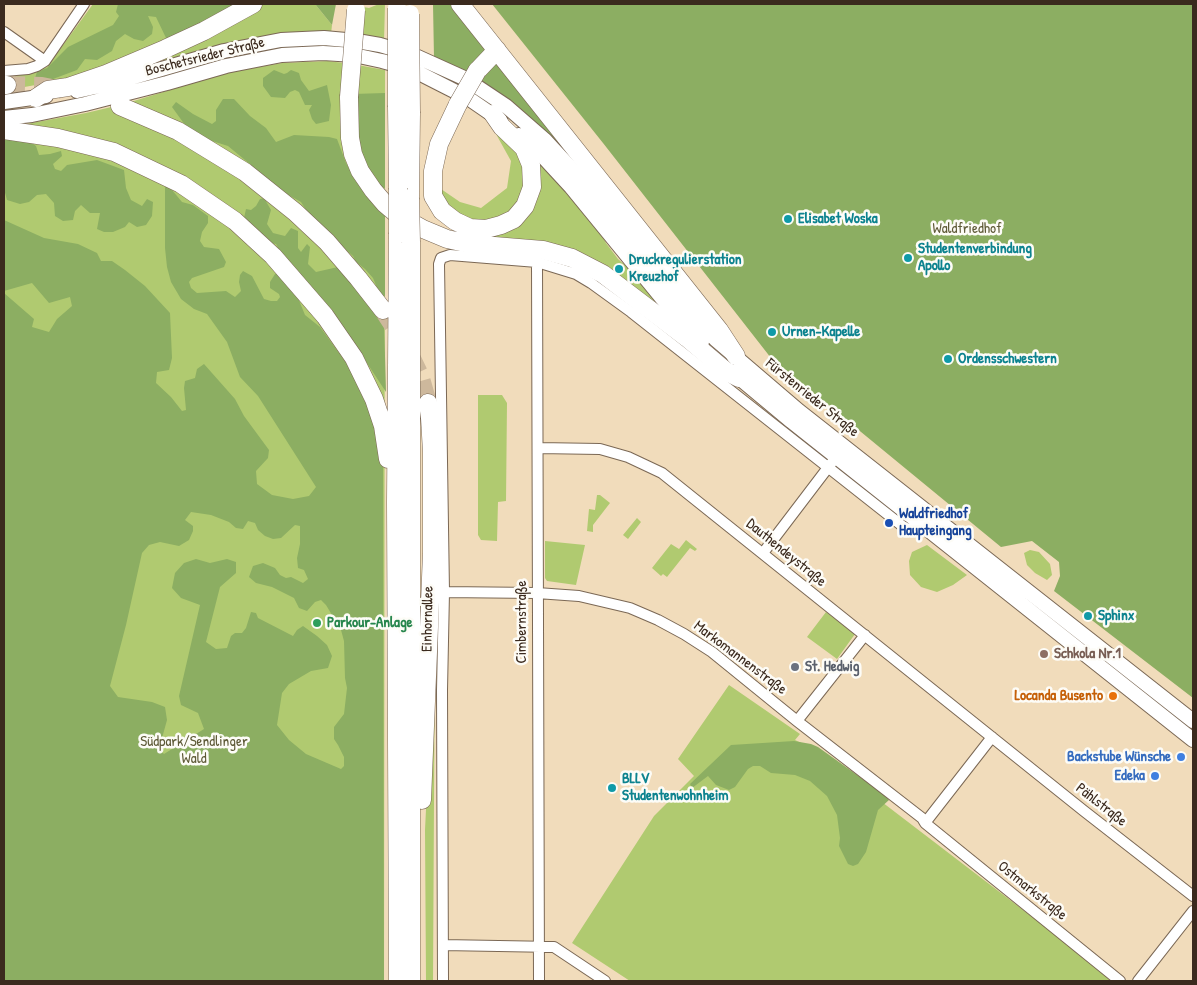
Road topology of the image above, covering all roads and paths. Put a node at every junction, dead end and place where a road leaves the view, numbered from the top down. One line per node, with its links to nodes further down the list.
1 (84, 4): 8 (street)
2 (254, 4): 12 (highway)
3 (460, 4): 7 (highway)
4 (356, 7): 23 (highway, bridge)
5 (403, 8): 18 (highway, bridge)
6 (4, 32): 8 (street)
7 (497, 50): 15 (highway, bridge); 22 (highway)
8 (45, 61): 10 (street)
9 (443, 67): 12 (main road, Boschetsrieder Straße); 22 (main road, Fürstenrieder Straße)
10 (5, 80)
11 (442, 84): 15 (main road, Fürstenrieder Straße); 16 (main road, Boschetsrieder Straße)
12 (36, 98): 13 (main road, Boschetsrieder Straße)
13 (4, 102)
14 (120, 106): 21 (highway)
15 (493, 114): 23 (main road, Fürstenrieder Straße)
16 (4, 118)
17 (4, 130): 27 (highway)
18 (404, 238): 27 (highway); 38 (highway)
19 (441, 258): 20 (street, Fürstenrieder Straße); 29 (street, Einhornallee)
20 (538, 262): 23 (street, Fürstenrieder Straße); 25 (street, Cimbernstraße)
21 (383, 310)
22 (736, 356): 31 (main road, Fürstenrieder Straße)
23 (733, 383): 26 (main road, Fürstenrieder Straße)
24 (428, 403): 38 (highway)
25 (538, 448): 28 (street, Dauthendeystraße); 30 (street, Cimbernstraße)
26 (833, 462): 28 (street); 31 (main road, Fürstenrieder Straße)
27 (396, 502): 43 (highway)
28 (763, 553): 32 (street, Dauthendeystraße)
29 (444, 592): 30 (street, Markomannenstraße); 41 (street, Einhornallee)
30 (537, 593): 33 (street, Markomannenstraße); 42 (street, Cimbernstraße)
31 (1039, 608): 34 (main road, Fürstenrieder Straße); 36 (main road, Fürstenrieder Straße)
32 (865, 635): 33 (street); 35 (street, Dauthendeystraße)
33 (797, 721): 37 (street, Markomannenstraße)
34 (1193, 721)
35 (992, 737): 37 (street); 39 (street, Pählstraße)
36 (1193, 740)
37 (925, 823): 48 (street, Ostmarkstraße)
38 (410, 876): 44 (highway)
39 (1193, 896)
40 (1193, 910): 49 (street)
41 (443, 945): 42 (street); 45 (street, Einhornallee)
42 (539, 946): 46 (street, Cimbernstraße); 47 (street)
43 (398, 981)
44 (411, 981)
45 (443, 981)
46 (539, 981)
47 (605, 981)
48 (1120, 981)
49 (1138, 981)

